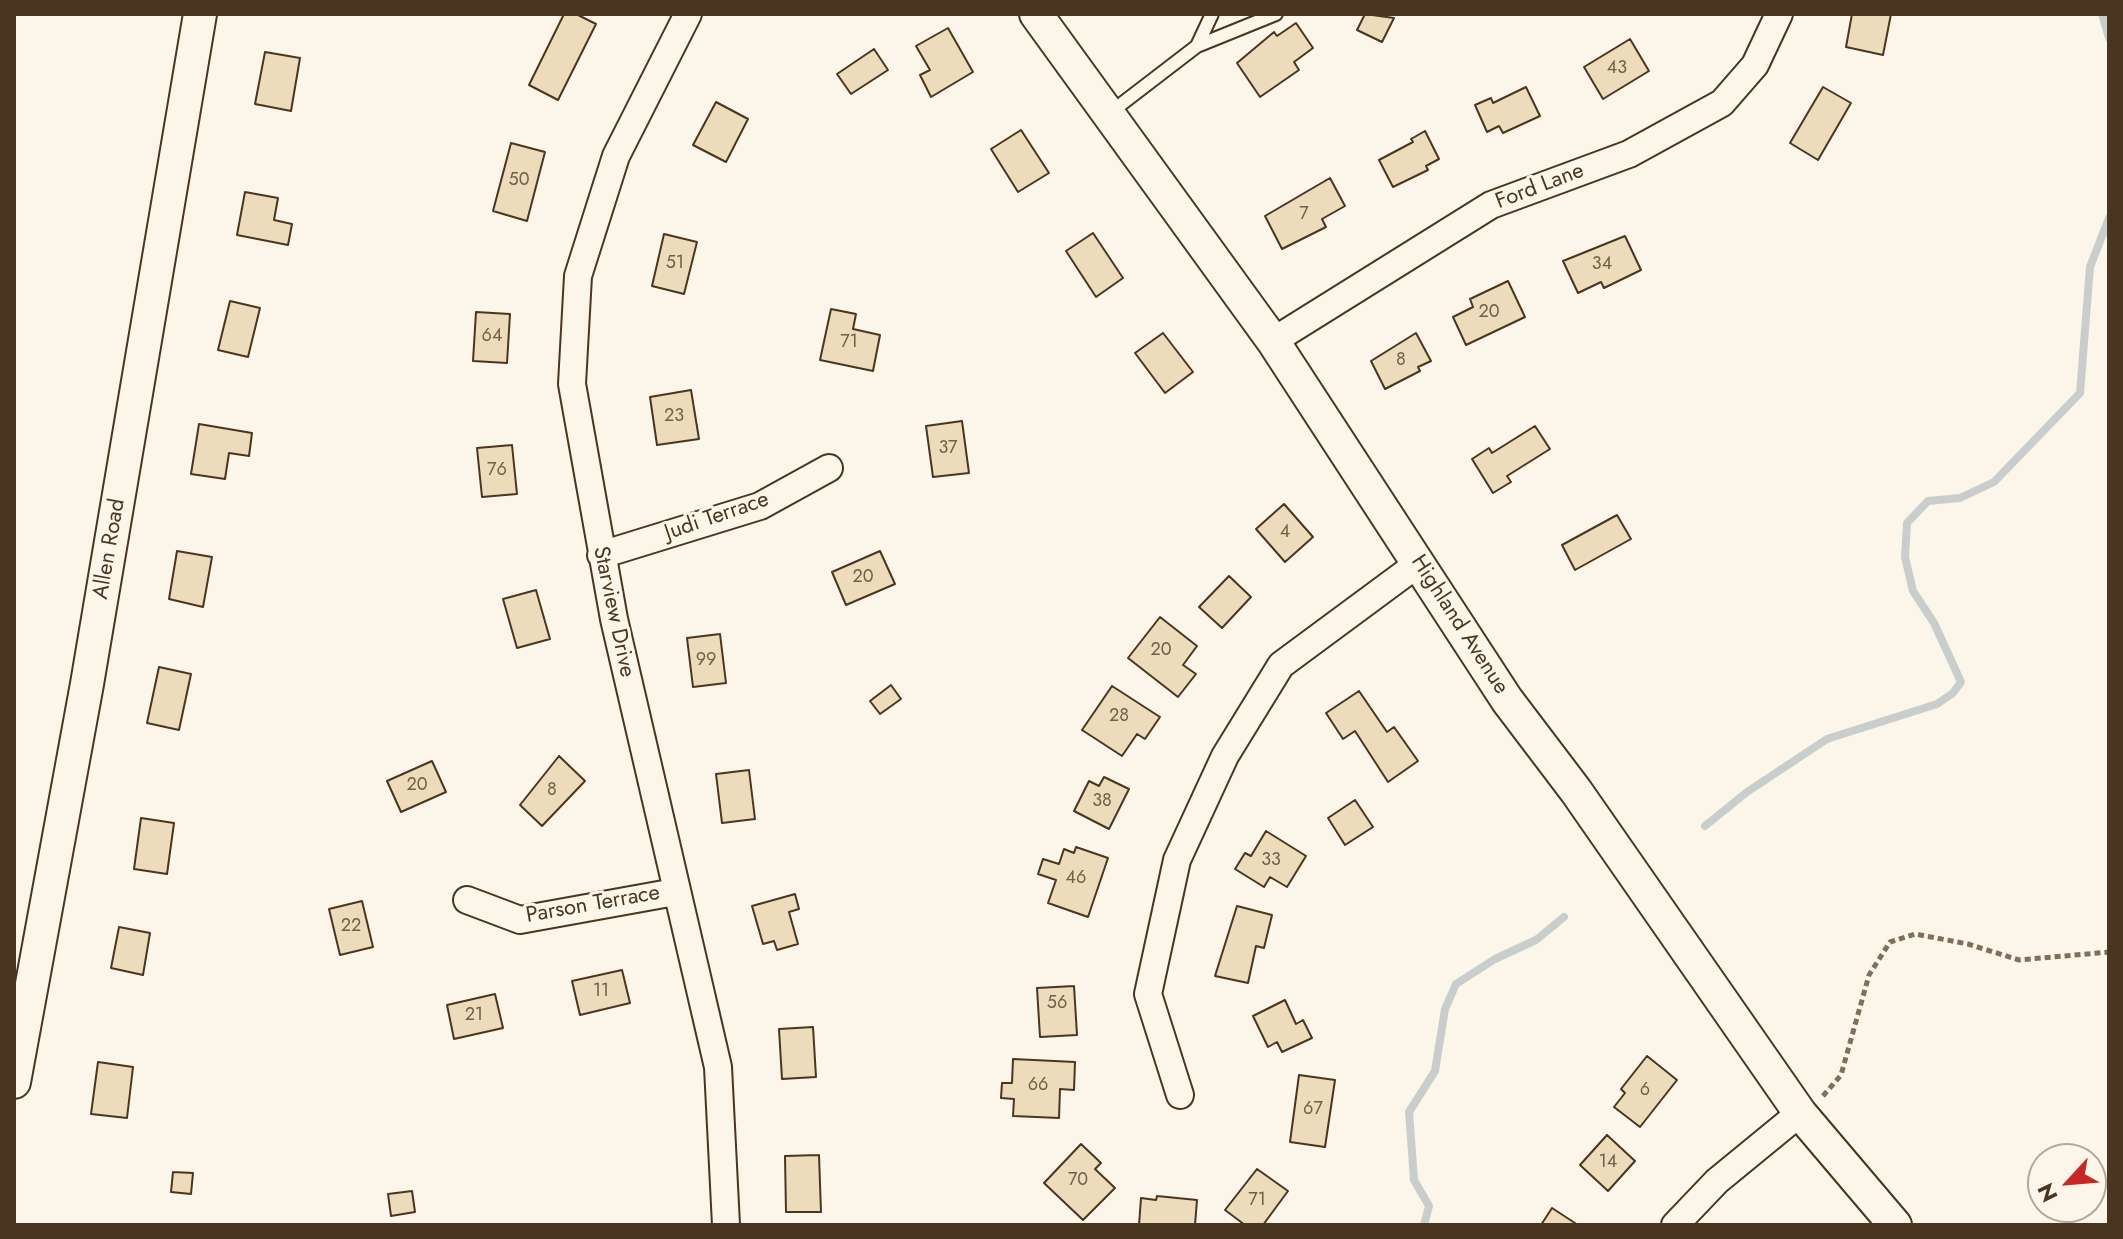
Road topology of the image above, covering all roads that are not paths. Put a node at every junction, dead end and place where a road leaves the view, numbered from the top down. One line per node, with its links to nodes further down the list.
1 (200, 14): 15 (street, Allen Road)
2 (688, 14): 11 (street, Starview Drive)
3 (1036, 14): 8 (street, Highland Avenue)
4 (1212, 14): 7 (lane)
5 (1276, 14): 7 (lane)
6 (1779, 14): 9 (street, Ford Lane)
7 (1197, 46): 8 (lane)
8 (1108, 114): 9 (street, Highland Avenue)
9 (1273, 341): 12 (street, Highland Avenue)
10 (829, 468): 11 (street, Judi Terrace)
11 (601, 555): 13 (street, Starview Drive)
12 (1419, 563): 16 (street); 17 (street, Highland Avenue)
13 (675, 892): 14 (street, Parson Terrace); 18 (street, Starview Drive)
14 (467, 900)
15 (14, 1082)
16 (1180, 1095)
17 (1800, 1113): 19 (street); 20 (street, Highland Avenue)
18 (726, 1225)
19 (1675, 1225)
20 (1895, 1225)

